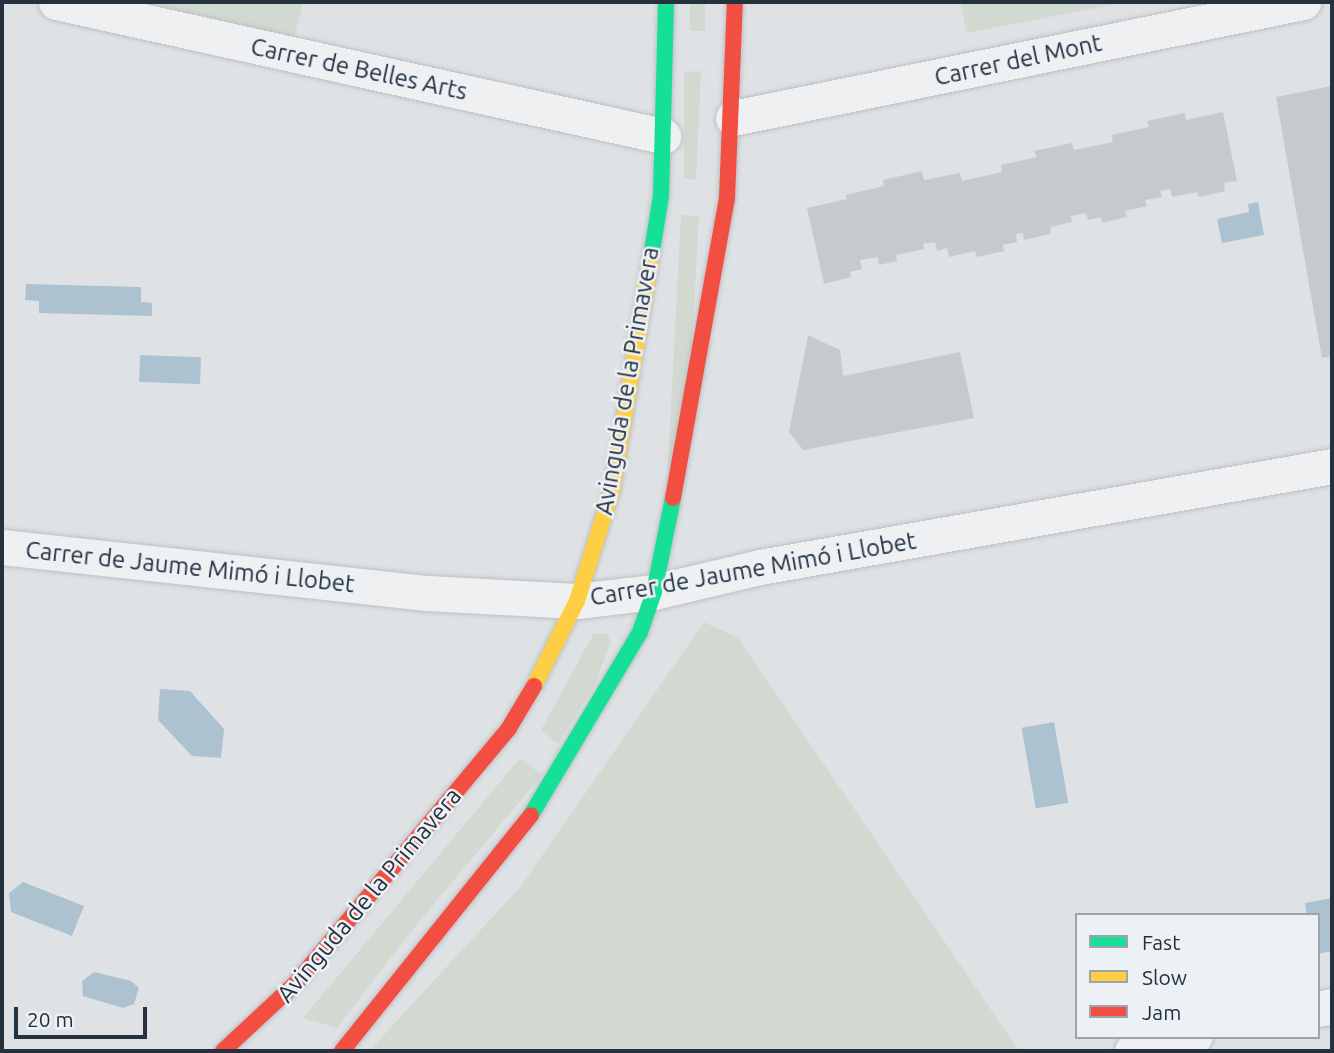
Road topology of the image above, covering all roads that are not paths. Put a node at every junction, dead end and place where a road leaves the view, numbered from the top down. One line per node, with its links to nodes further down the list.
1 (56, 2): 6 (street, Carrer de Belles Arts)
2 (666, 2): 6 (street, Avinguda de la Primavera)
3 (735, 2): 5 (street)
4 (1303, 2): 5 (street, Carrer del Mont)
5 (733, 118): 9 (street)
6 (663, 135): 10 (street, Avinguda de la Primavera)
7 (1332, 466): 9 (street, Carrer de Jaume Mimó i Llobet)
8 (2, 547): 10 (street, Carrer de Jaume Mimó i Llobet)
9 (654, 592): 10 (street, Carrer de Jaume Mimó i Llobet); 13 (street)
10 (576, 601): 12 (street, Avinguda de la Primavera)
11 (1185, 1039): 14 (street)
12 (223, 1051)
13 (342, 1051)
14 (1132, 1051)

